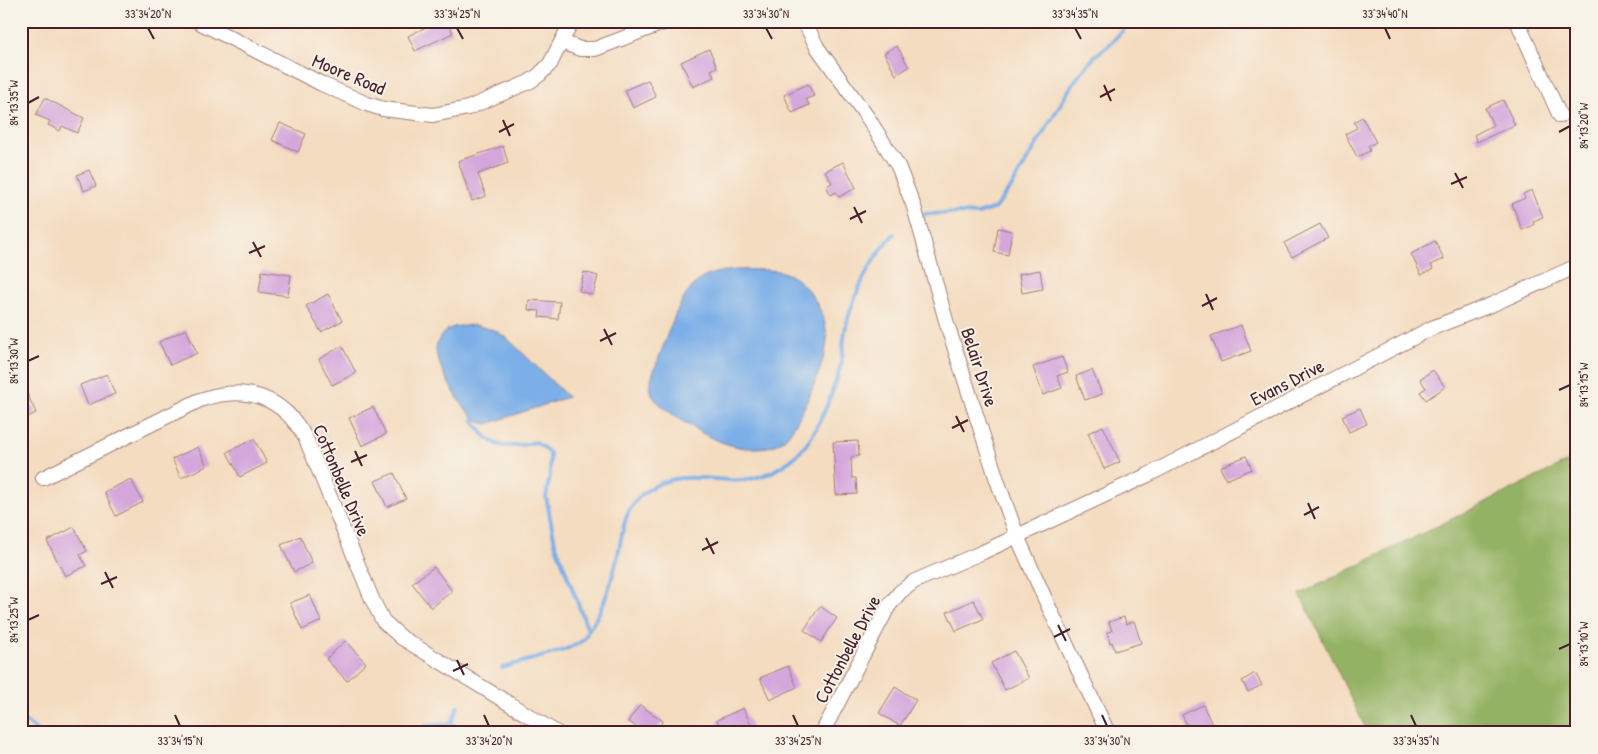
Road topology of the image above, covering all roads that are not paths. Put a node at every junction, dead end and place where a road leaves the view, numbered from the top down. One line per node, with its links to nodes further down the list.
1 (197, 21): 6 (street, Moore Road)
2 (572, 21): 6 (street, Moore Road)
3 (668, 21): 6 (street)
4 (804, 21): 10 (street, Belair Drive)
5 (1517, 21): 7 (street)
6 (562, 42)
7 (1560, 116)
8 (1577, 266): 10 (street, Evans Drive)
9 (42, 478): 11 (street, Cottonbelle Drive)
10 (1017, 536): 12 (street, Cottonbelle Drive); 13 (street, Belair Drive)
11 (557, 733)
12 (822, 733)
13 (1108, 733)

